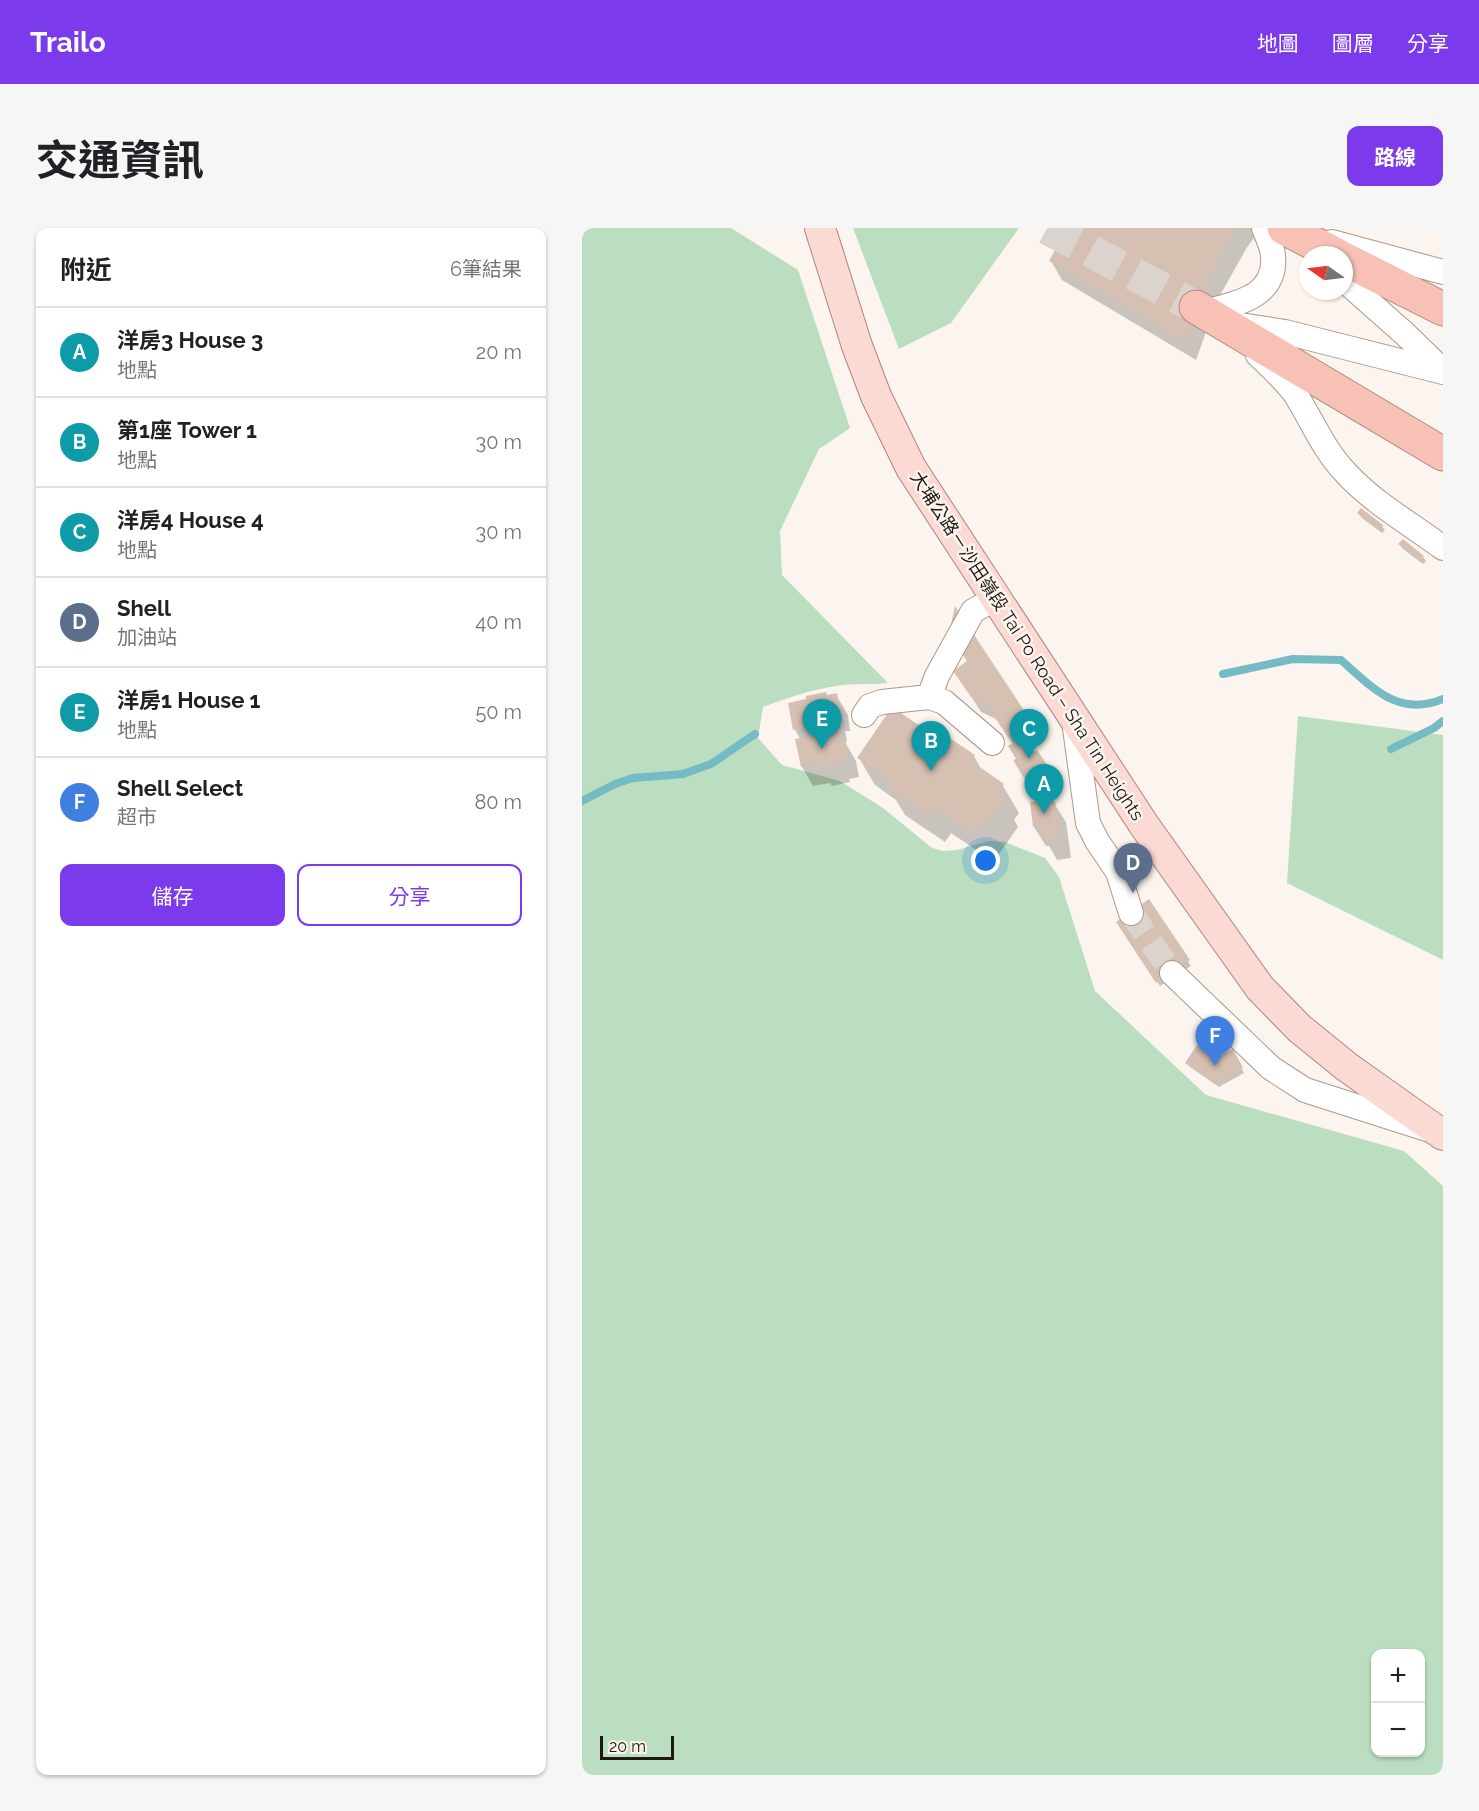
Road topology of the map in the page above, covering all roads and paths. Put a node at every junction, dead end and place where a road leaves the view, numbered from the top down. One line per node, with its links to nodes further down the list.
1 (820, 228): 13 (main road, 大埔公路－沙田嶺段 Tai Po Road – Sha Tin Heights)
2 (1278, 228): 3 (lane); 4 (highway); 6 (lane); 9 (lane)
3 (1303, 246)
4 (1317, 246)
5 (1353, 264): 8 (highway)
6 (1443, 272)
7 (1353, 288): 10 (lane)
8 (1443, 309)
9 (1208, 314): 10 (lane); 11 (highway); 12 (lane)
10 (1443, 371)
11 (1443, 454)
12 (1439, 539)
13 (996, 598): 14 (lane); 16 (main road, 大埔公路－沙田嶺段 Tai Po Road – Sha Tin Heights)
14 (929, 697): 15 (lane); 17 (lane)
15 (864, 715)
16 (1073, 716): 18 (lane); 20 (main road, 大埔公路－沙田嶺段 Tai Po Road – Sha Tin Heights)
17 (992, 742)
18 (1131, 913)
19 (1172, 973): 20 (lane)
20 (1442, 1134)

